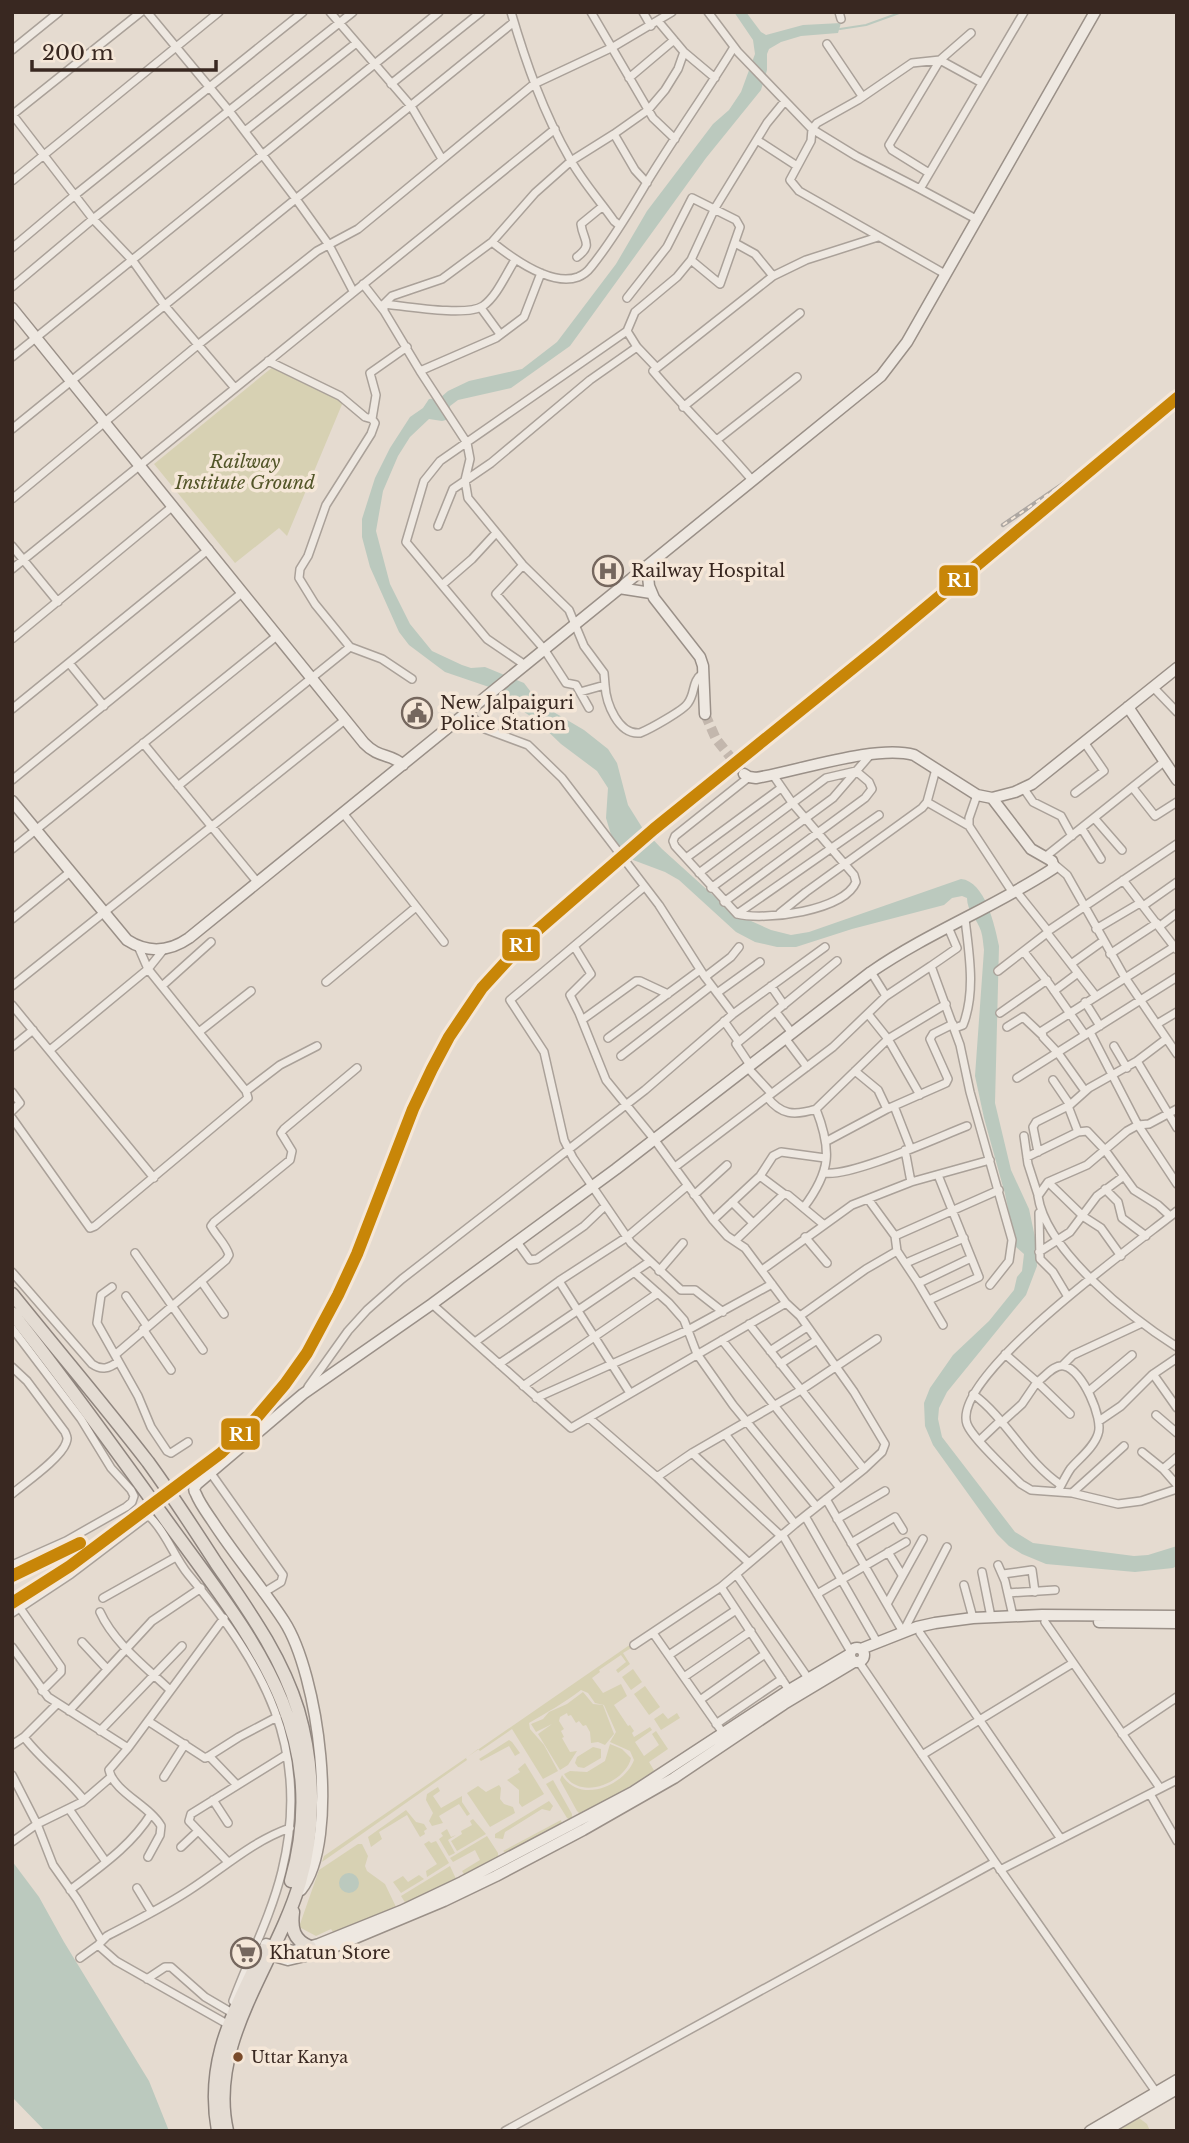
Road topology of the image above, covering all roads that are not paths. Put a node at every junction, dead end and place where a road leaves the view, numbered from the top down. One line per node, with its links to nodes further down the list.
1 (59, 12): 26 (street)
2 (141, 12): 42 (street)
3 (147, 12): 24 (street)
4 (219, 12): 24 (street)
5 (303, 12): 36 (street)
6 (330, 12): 19 (street)
7 (353, 12): 19 (street)
8 (439, 12): 30 (street)
9 (481, 12): 35 (street)
10 (511, 12): 17 (street)
11 (590, 12): 25 (street)
12 (643, 12): 18 (street)
13 (672, 12): 18 (street)
14 (708, 12): 27 (street)
15 (1024, 12): 33 (street)
16 (1095, 12): 63 (street)
17 (514, 22): 34 (street); 39 (street)
18 (655, 23): 21 (street); 25 (street)
19 (339, 24): 22 (street); 41 (street)
20 (971, 33): 29 (street)
21 (674, 40): 28 (street); 31 (street)
22 (355, 44): 30 (street); 45 (street)
23 (827, 44): 37 (street)
24 (176, 47): 36 (street); 49 (street)
25 (613, 47): 31 (street); 34 (street)
26 (12, 50)
27 (736, 50): 32 (street); 38 (street)
28 (684, 52): 32 (street); 40 (street)
29 (940, 60): 33 (street); 37 (street); 54 (street)
30 (373, 65): 35 (street); 50 (street)
31 (629, 78): 40 (street)
32 (715, 78): 47 (street)
33 (982, 83): 54 (street)
34 (534, 84): 43 (street); 51 (street)
35 (391, 85): 39 (street)
36 (210, 88): 41 (street); 58 (street)
37 (862, 96): 44 (street)
38 (785, 101): 44 (street); 48 (street)
39 (411, 106): 51 (street); 59 (street)
40 (648, 110): 46 (street); 47 (street)
41 (230, 112): 45 (street); 62 (street)
42 (12, 115): 49 (street)
43 (555, 129): 52 (street); 77 (street)
44 (812, 129): 53 (street); 57 (street)
45 (245, 131): 50 (street)
46 (614, 134): 52 (street); 56 (street)
47 (676, 139): 56 (street)
48 (757, 140): 53 (street); 61 (street)
49 (45, 156): 55 (street); 58 (street)
50 (263, 156): 59 (street); 73 (street)
51 (442, 159): 68 (street)
52 (571, 161): 60 (street); 66 (street)
53 (797, 166): 65 (street)
54 (929, 173): 57 (street)
55 (12, 181)
56 (647, 183): 64 (street)
57 (920, 189): 63 (street)
58 (75, 195): 62 (street); 69 (street)
59 (296, 199): 68 (street); 81 (street)
60 (603, 206): 64 (street); 70 (street)
61 (715, 208): 67 (street); 72 (street); 80 (street)
62 (93, 219): 73 (street); 78 (street)
63 (975, 219): 75 (street)
64 (619, 225): 74 (street)
65 (878, 237): 75 (street); 76 (street)
66 (492, 242): 71 (street); 82 (street)
67 (735, 243): 72 (street); 76 (street)
68 (330, 245): 79 (street); 89 (street)
69 (12, 248)
70 (577, 257)
71 (514, 260): 74 (street); 84 (street)
72 (691, 260): 86 (street)
73 (133, 261): 81 (street); 88 (street)
74 (541, 273): 87 (street)
75 (945, 274): 107 (street)
76 (773, 276): 94 (street)
77 (363, 284): 79 (street); 82 (street)
78 (12, 287)
79 (353, 291): 93 (street)
80 (627, 298)
81 (165, 306): 89 (street); 97 (street)
82 (384, 307): 84 (street); 90 (street)
83 (12, 308): 88 (street)
84 (481, 308): 87 (street)
85 (800, 313): 99 (street)
86 (627, 331): 91 (street); 104 (street)
87 (500, 334): 95 (street)
88 (37, 337): 92 (street); 97 (street)
89 (199, 344): 98 (street); 101 (street)
90 (407, 347): 95 (street); 100 (street)
91 (637, 347): 94 (street); 106 (street)
92 (12, 357)
93 (268, 361): 98 (street); 100 (street)
94 (657, 368): 99 (street)
95 (420, 371): 104 (street)
96 (797, 377): 103 (street)
97 (72, 381): 101 (street); 102 (street)
98 (234, 387): 105 (street)
99 (683, 408): 103 (street)
100 (372, 419): 126 (street)
101 (106, 422): 105 (street); 108 (street)
102 (12, 429)
103 (718, 439): 107 (street)
104 (467, 443): 106 (street); 118 (street)
105 (140, 464): 109 (street); 114 (street)
106 (465, 480): 110 (street); 111 (street)
107 (752, 480): 116 (street)
108 (12, 499)
109 (173, 506): 113 (street); 122 (street)
110 (438, 526)
111 (496, 533): 115 (street); 118 (street)
112 (12, 545): 114 (street)
113 (209, 549): 120 (street); 128 (street)
114 (24, 560): 117 (street); 122 (street)
115 (523, 565): 123 (street); 127 (street)
116 (647, 566): 119 (street); 121 (street)
117 (12, 569)
118 (442, 585): 129 (street)
119 (619, 588): 121 (street); 123 (street)
120 (243, 592): 124 (street); 137 (street)
121 (651, 593): 131 (street)
122 (58, 602): 125 (street)
123 (575, 624): 127 (street); 134 (street)
124 (278, 635): 132 (street); 146 (street)
125 (12, 639)
126 (351, 647): 132 (street); 133 (street)
127 (544, 649): 129 (street); 136 (street)
128 (69, 663): 137 (street); 140 (street)
129 (522, 667): 141 (street)
130 (1177, 668): 135 (street)
131 (703, 673): 134 (street); 143 (street)
132 (312, 677): 144 (street); 156 (street)
133 (412, 680)
134 (605, 685): 136 (street)
135 (1153, 687): 138 (street); 142 (street)
136 (580, 692): 139 (street)
137 (104, 706): 154 (street)
138 (1128, 707): 145 (street); 148 (street)
139 (589, 708)
140 (12, 709)
141 (467, 712): 149 (street); 190 (street)
142 (1177, 712)
143 (705, 714)
144 (346, 719): 149 (street); 172 (street)
145 (1084, 742): 159 (street); 160 (street)
146 (143, 743): 156 (street); 174 (street)
147 (872, 754): 150 (street); 151 (street); 152 (street)
148 (1165, 761): 155 (street); 158 (street)
149 (403, 765): 167 (street)
150 (936, 769): 161 (street); 164 (street)
151 (856, 771): 166 (street); 169 (street); 175 (street)
152 (773, 775): 153 (street); 157 (street)
153 (747, 776): 181 (street)
154 (12, 780)
155 (1177, 780)
156 (178, 786): 172 (street)
157 (781, 788): 166 (street); 181 (street)
158 (1133, 788): 165 (street); 170 (street)
159 (1024, 789): 162 (street); 176 (street)
160 (1075, 793)
161 (978, 795): 162 (street); 171 (street)
162 (992, 798): 183 (street)
163 (12, 801): 174 (street)
164 (927, 802): 171 (street); 184 (street)
165 (1177, 802)
166 (793, 804): 169 (street); 186 (street)
167 (343, 813): 189 (street); 196 (street)
168 (879, 815): 178 (street)
169 (805, 818): 175 (street); 191 (street)
170 (1095, 819): 173 (street); 180 (street)
171 (969, 826): 192 (street)
172 (211, 828): 189 (street); 199 (street)
173 (1082, 829): 176 (street); 182 (street)
174 (36, 830): 179 (street); 185 (street)
175 (819, 834): 178 (street); 193 (street)
176 (1072, 836): 183 (street)
177 (1177, 844): 187 (street)
178 (833, 848): 184 (street); 200 (street)
179 (12, 849)
180 (1122, 850)
181 (685, 858): 186 (street)
182 (1101, 859)
183 (1050, 861): 192 (street); 195 (street)
184 (846, 863): 197 (street); 197 (street)
185 (70, 872): 199 (street); 202 (street)
186 (699, 873): 191 (street)
187 (1123, 880): 194 (street); 195 (street)
188 (1177, 882): 194 (street)
189 (258, 883): 215 (street)
190 (644, 887): 211 (street); 226 (street)
191 (711, 888): 193 (street)
192 (1015, 892): 201 (street); 206 (street)
193 (724, 902): 200 (street)
194 (1141, 904): 203 (street); 205 (street)
195 (1083, 906): 205 (street); 206 (street)
196 (416, 907): 209 (street); 230 (street)
197 (780, 913): 200 (street)
198 (1177, 913): 203 (street)
199 (104, 914): 210 (street); 231 (street)
200 (737, 914)
201 (966, 918): 204 (street); 255 (street)
202 (12, 919)
203 (1158, 925): 214 (street); 217 (street)
204 (948, 927): 221 (street); 224 (street)
205 (1096, 929): 207 (street)
206 (1047, 932): 216 (street); 220 (street)
207 (1103, 941): 217 (street); 220 (street)
208 (211, 942): 232 (street)
209 (444, 942)
210 (138, 946): 215 (street); 222 (street)
211 (574, 946): 252 (street); 303 (street)
212 (739, 947): 226 (street)
213 (825, 947): 234 (street)
214 (1176, 947): 227 (street)
215 (164, 949): 222 (street)
216 (1024, 951): 223 (street); 229 (street)
217 (1110, 954): 227 (street)
218 (837, 961): 245 (street)
219 (760, 962): 238 (street)
220 (1072, 964): 225 (street)
221 (931, 966): 240 (street); 244 (street)
222 (148, 969): 232 (street); 270 (street)
223 (998, 971)
224 (871, 972): 240 (street); 262 (street)
225 (1078, 973): 236 (street); 239 (street)
226 (703, 974): 233 (street); 237 (street)
227 (1124, 976): 239 (street); 241 (street)
228 (1177, 976): 241 (street)
229 (1047, 980): 236 (street); 248 (street)
230 (326, 982)
231 (12, 986)
232 (162, 986): 259 (street)
233 (711, 986): 238 (street); 273 (street)
234 (771, 986): 245 (street); 250 (street)
235 (251, 991): 259 (street)
236 (1054, 991): 249 (street)
237 (668, 993): 252 (street); 263 (street)
238 (717, 993): 250 (street)
239 (1095, 995): 242 (street)
240 (886, 996): 251 (street)
241 (1141, 1000): 254 (street); 256 (street)
242 (1085, 1002): 249 (street); 256 (street)
243 (12, 1004): 258 (street)
244 (946, 1004): 255 (street); 264 (street)
245 (784, 1005): 246 (street)
246 (776, 1012): 262 (street); 266 (street)
247 (1177, 1012): 254 (street)
248 (1000, 1013)
249 (1068, 1013): 260 (street); 261 (street)
250 (733, 1014): 253 (street)
251 (868, 1014): 264 (street); 276 (street)
252 (582, 1020): 288 (street)
253 (724, 1021): 266 (street); 288 (street)
254 (1157, 1024): 265 (street)
255 (954, 1026): 287 (street); 309 (street)
256 (1100, 1026): 261 (street)
257 (1007, 1027): 260 (street)
258 (33, 1030): 269 (street); 270 (street)
259 (199, 1032): 284 (street)
260 (1041, 1034): 271 (street)
261 (1087, 1034): 271 (street); 280 (street)
262 (789, 1036): 275 (street); 276 (street)
263 (608, 1038)
264 (888, 1039): 279 (street); 287 (street)
265 (1166, 1039): 272 (street); 274 (street)
266 (738, 1041): 275 (street)
267 (317, 1046): 284 (street)
268 (1114, 1046): 278 (street)
269 (12, 1047)
270 (50, 1050): 316 (street)
271 (1058, 1053): 281 (street); 285 (street)
272 (1177, 1054)
273 (621, 1056)
274 (1137, 1061): 278 (street); 294 (street)
275 (748, 1066): 286 (street); 301 (street)
276 (807, 1067): 286 (street)
277 (357, 1068): 361 (street)
278 (1126, 1068): 280 (street)
279 (855, 1071): 290 (street); 291 (street)
280 (1111, 1075): 285 (street); 296 (street)
281 (1017, 1079)
282 (1053, 1080): 289 (street)
283 (12, 1091): 293 (street)
284 (246, 1091): 316 (street)
285 (1085, 1091): 289 (street)
286 (769, 1095): 291 (street); 311 (street)
287 (920, 1095): 290 (street)
288 (627, 1104): 301 (street); 303 (street)
289 (1069, 1105): 299 (street); 306 (street)
290 (891, 1107): 302 (street); 304 (street)
291 (816, 1109): 302 (street)
292 (1177, 1109): 294 (street)
293 (12, 1111)
294 (1168, 1114): 296 (street); 298 (street)
295 (12, 1118): 316 (street)
296 (1138, 1125): 305 (street); 319 (street)
297 (967, 1126): 304 (street)
298 (1177, 1128)
299 (1078, 1132): 305 (street); 306 (street)
300 (1024, 1136): 307 (street)
301 (654, 1139): 311 (street); 320 (street)
302 (827, 1141): 308 (street)
303 (567, 1149): 320 (street); 413 (street)
304 (908, 1149): 312 (street); 317 (street)
305 (1105, 1150): 315 (street); 318 (street)
306 (1038, 1152): 307 (street)
307 (1027, 1157): 326 (street)
308 (825, 1158): 312 (street); 314 (street)
309 (990, 1160): 313 (street); 323 (street)
310 (727, 1165): 325 (street)
311 (675, 1167): 321 (street)
312 (824, 1173): 330 (street)
313 (937, 1174): 317 (street); 332 (street)
314 (760, 1175): 324 (street); 328 (street)
315 (1124, 1175): 322 (street); 335 (street)
316 (154, 1178)
317 (911, 1182): 327 (street)
318 (1048, 1182): 326 (street); 334 (street)
319 (1177, 1184)
320 (592, 1186): 329 (street); 346 (street)
321 (687, 1186): 325 (street); 341 (street)
322 (1105, 1189): 334 (street); 340 (street)
323 (999, 1190): 332 (street); 365 (street)
324 (784, 1194): 330 (street); 337 (street)
325 (694, 1195): 336 (street)
326 (1038, 1196): 331 (street)
327 (868, 1199): 338 (street); 339 (street)
328 (732, 1202): 336 (street); 337 (street)
329 (606, 1206): 341 (street); 346 (street)
330 (804, 1207): 338 (street)
331 (1039, 1207): 345 (street); 350 (street)
332 (953, 1209): 339 (street); 343 (street)
333 (1177, 1210): 335 (street)
334 (1083, 1216): 345 (street); 351 (street)
335 (1170, 1216): 340 (street)
336 (713, 1220): 344 (street)
337 (753, 1223): 344 (street)
338 (823, 1224): 342 (street)
339 (895, 1236): 348 (street)
340 (1146, 1236): 351 (street)
341 (627, 1237): 353 (street); 362 (street)
342 (805, 1237): 355 (street); 356 (street)
343 (964, 1238): 352 (street); 354 (street)
344 (736, 1240): 356 (street)
345 (1057, 1241): 350 (street); 360 (street)
346 (517, 1242): 373 (street)
347 (683, 1243): 357 (street)
348 (897, 1251): 354 (street); 379 (street)
349 (135, 1252): 374 (street)
350 (1039, 1252): 370 (street)
351 (1121, 1256): 360 (street)
352 (971, 1258): 363 (street); 371 (street)
353 (649, 1262): 357 (street); 359 (street)
354 (906, 1262): 363 (street)
355 (827, 1263)
356 (762, 1270): 364 (street)
357 (659, 1271): 376 (street)
358 (12, 1272): 398 (street)
359 (634, 1272): 367 (street); 375 (street)
360 (1091, 1279): 370 (street); 380 (street)
361 (201, 1280): 374 (street); 378 (street)
362 (559, 1281): 375 (street); 391 (street)
363 (917, 1281): 371 (street)
364 (772, 1284): 372 (street); 376 (street)
365 (990, 1285)
366 (112, 1287): 398 (street)
367 (659, 1293): 386 (street); 387 (street)
368 (12, 1294): 551 (main road)
369 (126, 1296): 385 (street)
370 (1068, 1297): 395 (street)
371 (929, 1300): 382 (street)
372 (786, 1303): 379 (street); 381 (street)
373 (432, 1304): 391 (street); 413 (street)
374 (172, 1305): 385 (street); 393 (street)
375 (579, 1311): 387 (street); 400 (street)
376 (723, 1312): 386 (street)
377 (12, 1313): 556 (main road)
378 (224, 1314)
379 (800, 1316): 383 (street)
380 (1142, 1323): 392 (street); 403 (street)
381 (749, 1324): 389 (street); 394 (street)
382 (943, 1325)
383 (807, 1327): 390 (street); 394 (street)
384 (12, 1328): 456 (street)
385 (145, 1328): 398 (street); 406 (street)
386 (688, 1330): 396 (street); 401 (street)
387 (596, 1336): 401 (street); 409 (street)
388 (877, 1339): 404 (street)
389 (722, 1340): 396 (street); 416 (street)
390 (817, 1340): 402 (street); 404 (street)
391 (475, 1342): 400 (street)
392 (1177, 1347)
393 (203, 1350)
394 (771, 1351): 402 (street)
395 (1005, 1353): 408 (street); 414 (street)
396 (697, 1354): 412 (street); 422 (street)
397 (1132, 1354): 411 (street)
398 (117, 1358): 427 (street)
399 (1177, 1358): 407 (street)
400 (499, 1364): 409 (street)
401 (612, 1364): 412 (street); 415 (street)
402 (780, 1364): 410 (street)
403 (1063, 1365): 408 (street); 411 (street)
404 (835, 1366): 410 (street); 432 (street)
405 (12, 1367): 441 (street)
406 (171, 1370)
407 (1153, 1374): 417 (street); 421 (street)
408 (1037, 1382): 418 (street); 423 (street)
409 (523, 1386): 415 (street)
410 (801, 1390): 416 (street); 432 (street)
411 (1089, 1391): 421 (street)
412 (630, 1393): 420 (street)
413 (303, 1394): 434 (street)
414 (973, 1394): 423 (street); 426 (street)
415 (536, 1398): 420 (street)
416 (773, 1406): 422 (street); 437 (street)
417 (1177, 1408)
418 (1070, 1414)
419 (1156, 1415): 424 (street)
420 (589, 1418): 435 (street)
421 (1099, 1421): 438 (street)
422 (746, 1422): 425 (street); 443 (street)
423 (1001, 1422): 426 (street); 438 (street)
424 (1177, 1433)
425 (725, 1434): 430 (street); 446 (street)
426 (980, 1440): 438 (street)
427 (188, 1442)
428 (1124, 1446): 440 (street)
429 (1142, 1452): 433 (street)
430 (692, 1453): 435 (street); 448 (street)
431 (1177, 1457): 433 (street)
432 (864, 1469): 437 (street)
433 (1163, 1469): 436 (street)
434 (210, 1472): 469 (street); 469 (street)
435 (657, 1477): 455 (street)
436 (1177, 1487): 440 (street)
437 (840, 1488): 442 (street)
438 (1059, 1488): 440 (street)
439 (885, 1491): 445 (street)
440 (1072, 1493)
441 (12, 1494)
442 (826, 1499): 443 (street); 445 (street)
443 (816, 1506): 444 (street)
444 (805, 1516): 446 (street); 463 (street)
445 (837, 1519): 451 (street)
446 (795, 1524): 448 (street)
447 (903, 1530): 451 (street)
448 (781, 1535): 455 (street); 470 (street)
449 (923, 1539): 462 (street)
450 (906, 1542): 453 (street)
451 (851, 1543): 457 (street)
452 (947, 1547): 486 (street)
453 (888, 1552): 457 (street); 462 (street)
454 (176, 1557): 466 (street); 472 (street); 474 (street)
455 (748, 1562): 460 (street)
456 (12, 1565)
457 (865, 1566): 463 (street); 473 (street)
458 (998, 1566): 461 (street)
459 (982, 1573): 480 (street)
460 (736, 1574): 465 (street); 502 (street)
461 (1003, 1574): 468 (street); 471 (street)
462 (902, 1575): 473 (street)
463 (841, 1580): 470 (street); 490 (street)
464 (964, 1585): 482 (street)
465 (721, 1587): 475 (street); 487 (street)
466 (201, 1588): 481 (street); 494 (street)
467 (1055, 1590): 468 (street)
468 (1035, 1592): 471 (street)
469 (263, 1594): 551 (street)
470 (817, 1594): 497 (street)
471 (1008, 1594): 478 (street)
472 (103, 1598)
473 (887, 1604): 486 (street)
474 (20, 1608): 477 (street); 506 (street)
475 (736, 1610): 485 (street); 496 (street)
476 (100, 1612): 494 (street)
477 (12, 1613)
478 (1013, 1616): 479 (street); 480 (street)
479 (1177, 1616)
480 (991, 1617): 482 (street)
481 (224, 1618): 504 (street); 511 (street)
482 (973, 1618): 486 (street)
483 (1045, 1622): 484 (street); 488 (street); 498 (street)
484 (1177, 1623)
485 (751, 1631): 495 (street); 501 (street)
486 (903, 1632): 490 (street)
487 (653, 1633): 491 (street); 496 (street)
488 (920, 1633): 497 (street); 512 (street)
489 (82, 1642): 499 (street)
490 (877, 1642): 497 (street)
491 (634, 1645)
492 (182, 1646): 500 (street)
493 (12, 1647): 506 (street)
494 (126, 1647): 499 (street); 500 (street)
495 (765, 1654): 503 (street); 508 (street)
496 (669, 1655): 501 (street)
497 (856, 1655): 502 (street); 522 (street); 543 (street)
498 (1073, 1662): 512 (street); 516 (street)
499 (107, 1669): 510 (street)
500 (154, 1675): 504 (street); 515 (street)
501 (684, 1677): 508 (street)
502 (808, 1678): 505 (street)
503 (782, 1679): 505 (street); 514 (street)
504 (170, 1689): 513 (street)
505 (789, 1690): 514 (street)
506 (42, 1691): 509 (street)
507 (1177, 1696): 516 (street)
508 (700, 1700): 514 (street)
509 (57, 1704): 510 (street); 517 (street)
510 (69, 1711): 515 (street)
511 (277, 1717): 521 (street); 523 (street)
512 (979, 1720): 522 (street); 539 (street)
513 (148, 1721): 518 (street); 520 (street)
514 (719, 1728): 543 (street)
515 (100, 1731): 520 (street)
516 (1122, 1734): 529 (street)
517 (24, 1737): 519 (street); 531 (street)
518 (185, 1744): 523 (street); 526 (street)
519 (12, 1745)
520 (128, 1748): 525 (street)
521 (286, 1755): 528 (street); 537 (street)
522 (922, 1755): 547 (street)
523 (209, 1756): 528 (street)
524 (12, 1776): 536 (street)
525 (111, 1777): 531 (street); 534 (street)
526 (164, 1777)
527 (1177, 1780): 529 (street)
528 (236, 1784): 532 (street)
529 (1160, 1788): 530 (street)
530 (1150, 1794): 539 (street); 540 (street)
531 (84, 1800): 533 (street)
532 (213, 1800): 535 (street); 538 (street)
533 (69, 1809): 536 (street); 545 (street)
534 (151, 1814): 544 (street); 545 (street)
535 (228, 1823)
536 (37, 1824): 541 (street); 550 (street)
537 (290, 1828): 546 (street); 556 (street)
538 (198, 1831): 542 (street); 546 (street)
539 (1061, 1839): 548 (street)
540 (1177, 1841)
541 (12, 1842)
542 (181, 1847)
543 (540, 1848): 554 (street)
544 (148, 1857)
545 (106, 1862): 550 (street)
546 (228, 1862): 552 (street)
547 (995, 1862): 548 (street); 565 (street)
548 (1000, 1870): 562 (street)
549 (137, 1888): 552 (street)
550 (70, 1890): 553 (street)
551 (295, 1898): 555 (main road); 556 (main road)
552 (151, 1911): 553 (street)
553 (100, 1943): 557 (street); 558 (street)
554 (326, 1946): 555 (street); 556 (street)
555 (310, 1947): 556 (street)
556 (265, 1949): 559 (main road); 563 (main road)
557 (80, 1958)
558 (147, 1979): 559 (street); 559 (street)
559 (229, 2019): 563 (main road)
560 (1177, 2080): 562 (street)
561 (1177, 2089): 562 (street)
562 (1158, 2095): 566 (street); 567 (street)
563 (222, 2129): 564 (street)
564 (209, 2131)
565 (505, 2131)
566 (1090, 2131)
567 (1105, 2131)

